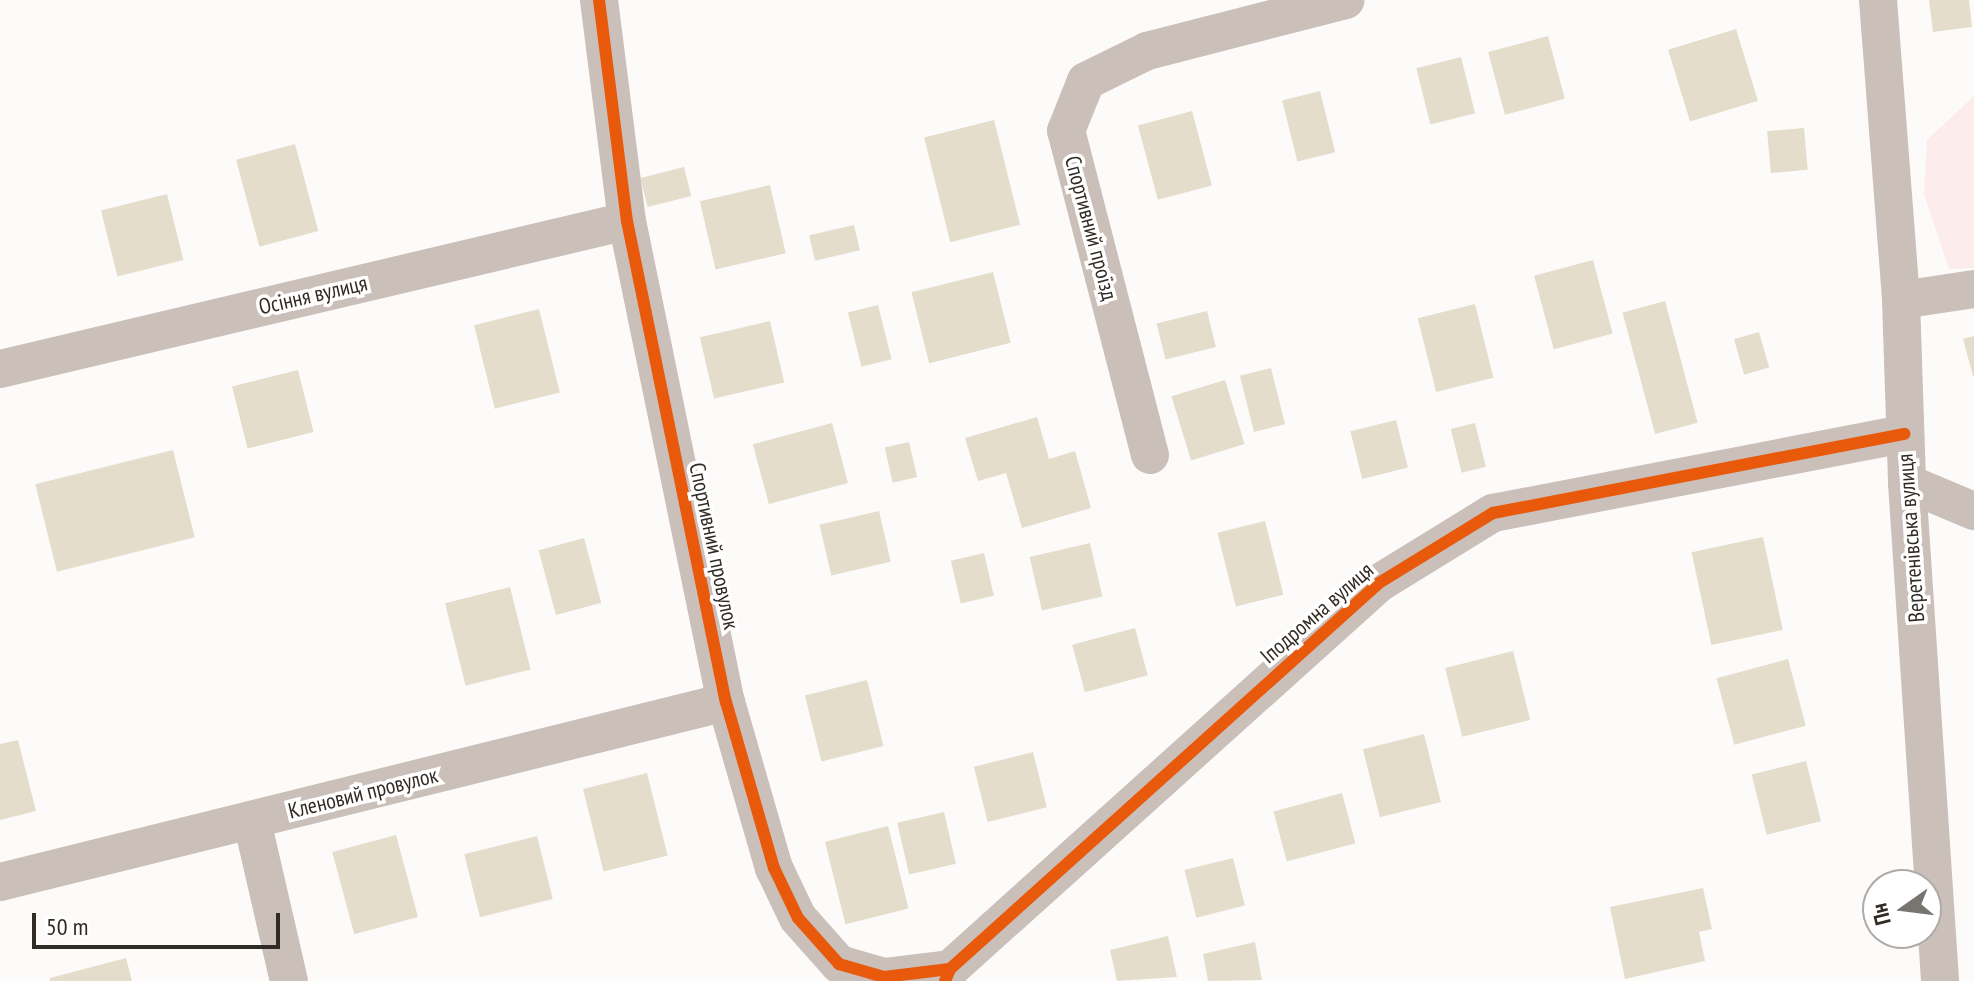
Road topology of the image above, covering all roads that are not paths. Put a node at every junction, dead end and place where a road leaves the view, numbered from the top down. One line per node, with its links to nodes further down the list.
1 (599, 0): 4 (street, Спортивний провулок)
2 (1346, 0): 9 (street, Спортивний проїзд)
3 (1878, 0): 6 (street, Веретенівська вулиця)
4 (627, 221): 7 (street, Осіння вулиця); 12 (street, Спортивний провулок)
5 (1974, 289): 6 (street)
6 (1901, 300): 8 (street, Веретенівська вулиця)
7 (0, 369)
8 (1904, 434): 10 (street, Веретенівська вулиця); 15 (street, Іподромна вулиця)
9 (1150, 455)
10 (1907, 483): 11 (street); 18 (street, Веретенівська вулиця)
11 (1974, 511)
12 (726, 702): 13 (street, Кленовий провулок); 15 (street, Спортивний провулок)
13 (252, 821): 14 (street, Кленовий провулок); 17 (street)
14 (0, 882)
15 (948, 975)
16 (1974, 977): 19 (street)
17 (289, 981)
18 (1940, 981)
19 (1956, 981)

